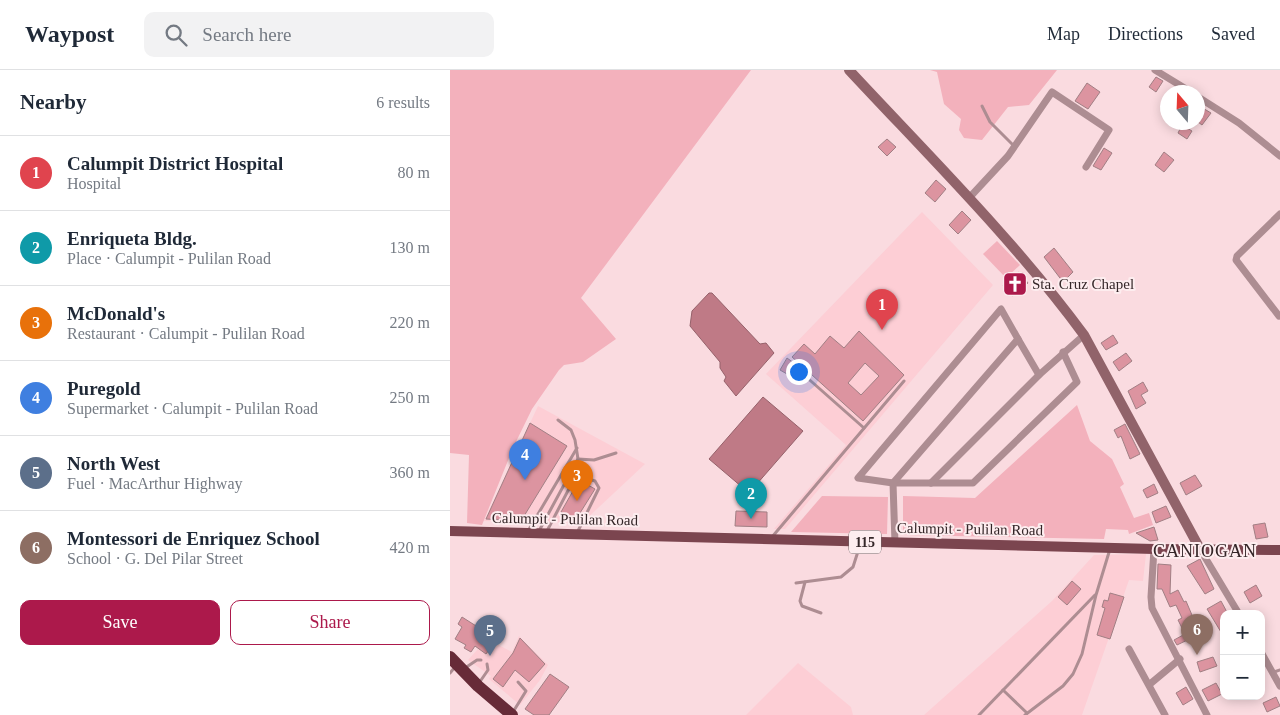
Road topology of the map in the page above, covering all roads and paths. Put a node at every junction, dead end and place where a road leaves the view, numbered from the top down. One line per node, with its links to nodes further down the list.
1 (849, 70): 9 (street)
2 (1155, 70): 3 (street)
3 (1180, 85)
4 (1205, 102): 7 (street)
5 (982, 106): 6 (lane)
6 (1014, 147): 8 (street); 9 (street)
7 (1280, 156)
8 (1086, 167)
9 (968, 198): 12 (street)
10 (1280, 214): 11 (street)
11 (1279, 316)
12 (1084, 335): 14 (street); 34 (street)
13 (1018, 339): 16 (street); 23 (street); 23 (street)
14 (1063, 352): 16 (street); 24 (street)
15 (794, 367): 19 (lane)
16 (1039, 375): 24 (street)
17 (904, 381): 19 (lane)
18 (558, 420): 20 (lane)
19 (864, 428): 29 (lane)
20 (577, 448): 22 (lane); 26 (lane)
21 (616, 453): 22 (lane)
22 (578, 459): 27 (lane)
23 (893, 483): 24 (street); 31 (street)
24 (931, 483)
25 (450, 531): 26 (main road, Calumpit - Pulilan Road / 115)
26 (526, 533): 27 (main road, Calumpit - Pulilan Road / 115)
27 (541, 533): 28 (main road, Calumpit - Pulilan Road / 115); 28 (lane)
28 (577, 534): 29 (main road, Calumpit - Pulilan Road / 115)
29 (770, 539): 30 (main road, Calumpit - Pulilan Road / 115)
30 (861, 542): 31 (main road, Calumpit - Pulilan Road / 115); 36 (lane)
31 (895, 543): 32 (main road, Calumpit - Pulilan Road / 115)
32 (1110, 548): 33 (main road, Calumpit - Pulilan Road / 115); 38 (lane)
33 (1154, 548): 34 (main road, Calumpit - Pulilan Road / 115); 43 (street)
34 (1200, 549): 35 (main road, Calumpit - Pulilan Road / 115); 39 (street)
35 (1280, 550)
36 (805, 582): 37 (lane); 40 (lane)
37 (796, 583)
38 (1096, 595): 52 (lane); 54 (lane)
39 (1237, 610)
40 (821, 613)
41 (1129, 649): 49 (street)
42 (1264, 655): 47 (street)
43 (1180, 659): 49 (street); 57 (street)
44 (481, 660): 46 (lane)
45 (488, 664): 51 (lane)
46 (455, 666): 51 (highway)
47 (1277, 671): 50 (street)
48 (518, 682): 53 (lane)
49 (1150, 684): 56 (street)
50 (1280, 686)
51 (479, 687): 53 (highway)
52 (1002, 690): 54 (lane); 55 (lane)
53 (510, 713)
54 (1026, 714)
55 (978, 715)
56 (1165, 715)
57 (1207, 715)

